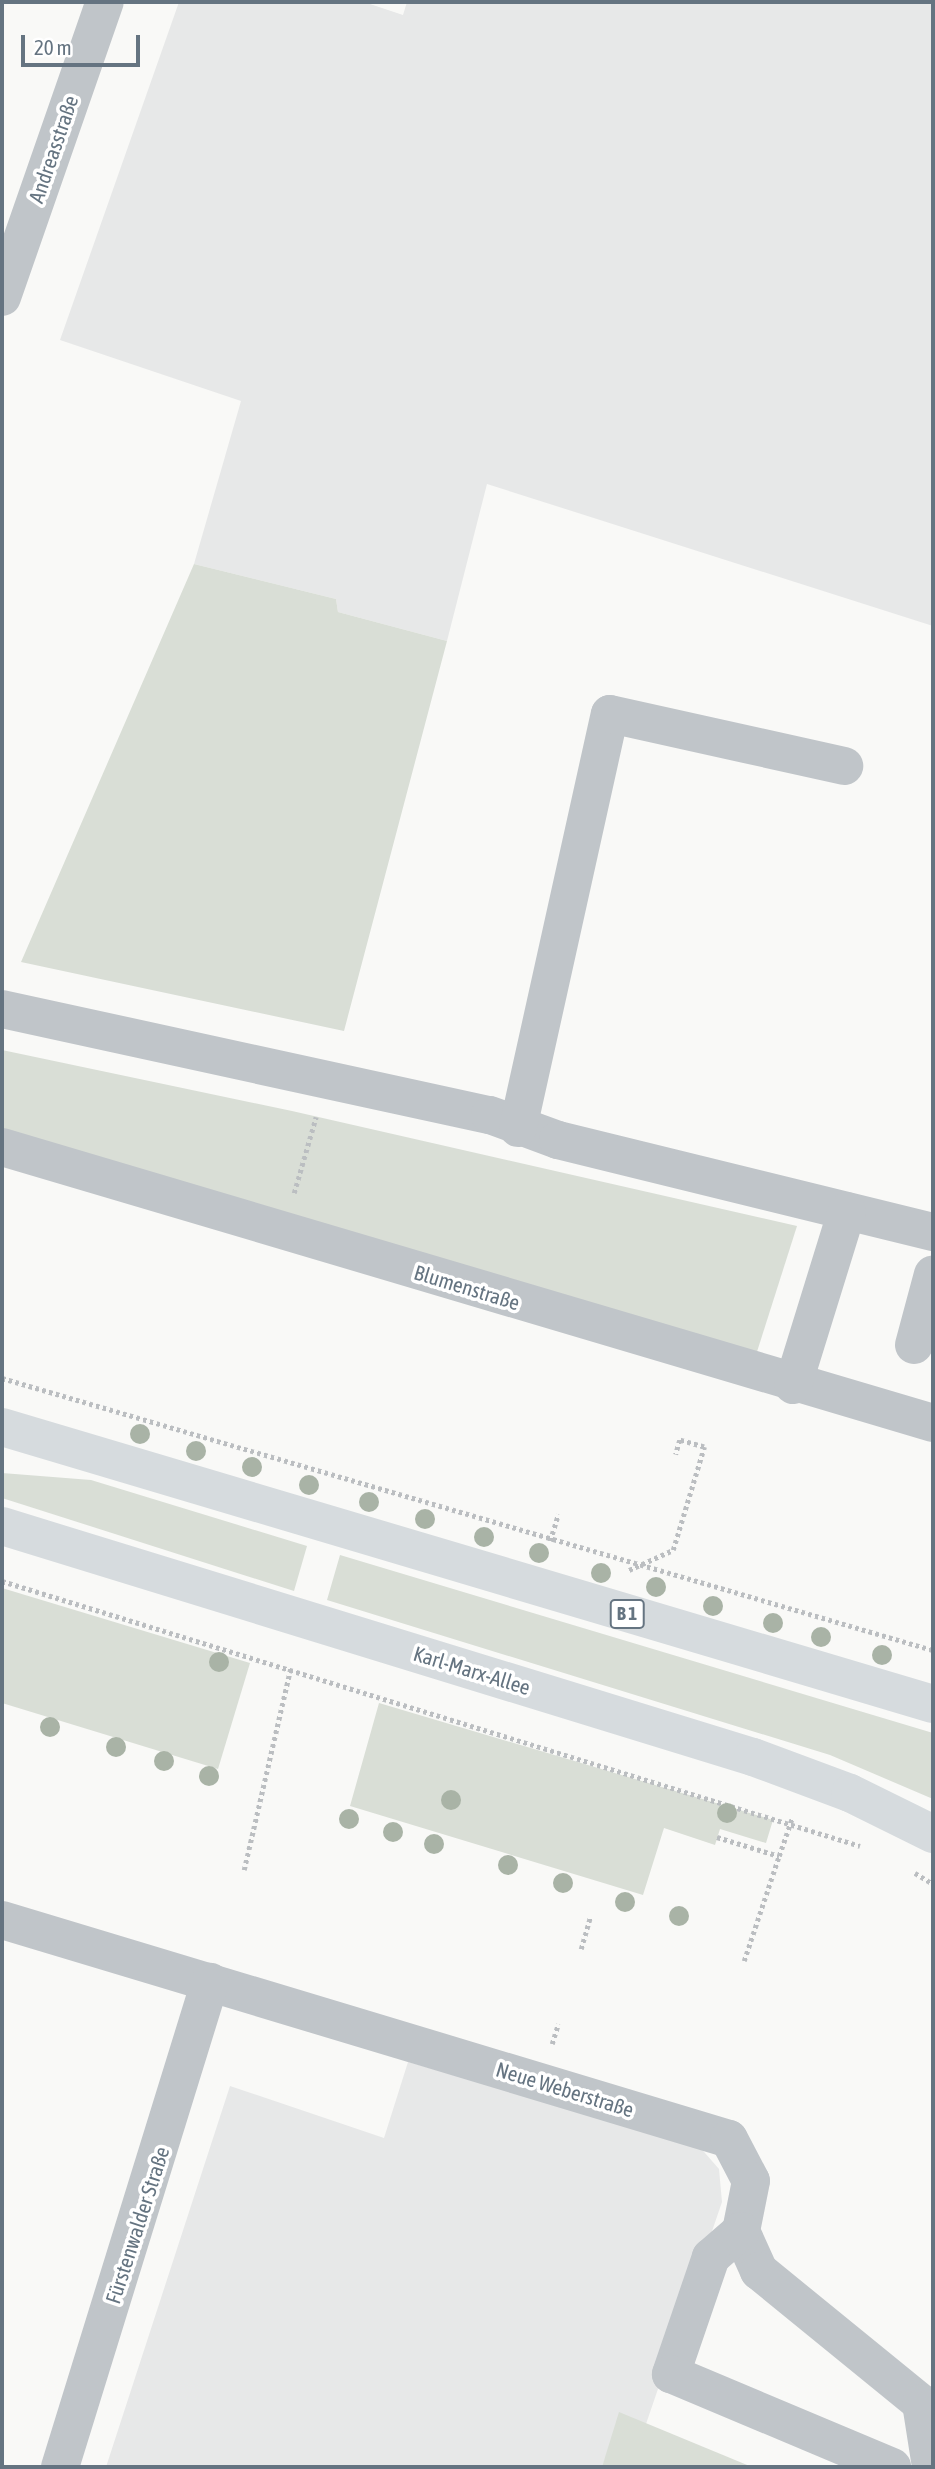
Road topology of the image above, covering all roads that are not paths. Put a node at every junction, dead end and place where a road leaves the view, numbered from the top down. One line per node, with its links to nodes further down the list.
1 (105, 2): 2 (street, Andreasstraße)
2 (2, 297)
3 (844, 766): 5 (street)
4 (2, 1009): 5 (street)
5 (518, 1128): 7 (street)
6 (2, 1147): 11 (street, Blumenstraße)
7 (847, 1211): 8 (street); 11 (street)
8 (933, 1232)
9 (933, 1274): 10 (street)
10 (914, 1345)
11 (793, 1385): 12 (street, Blumenstraße)
12 (933, 1423)
13 (2, 1427): 15 (main road, B 1)
14 (2, 1526): 16 (main road, Karl-Marx-Allee)
15 (933, 1704)
16 (933, 1835)
17 (2, 1920): 18 (street, Neue Weberstraße)
18 (210, 1982): 19 (street, Neue Weberstraße); 20 (street, Fürstenwalder Straße)
19 (741, 2231): 21 (street); 22 (street)
20 (60, 2467)
21 (892, 2467)
22 (931, 2467)

